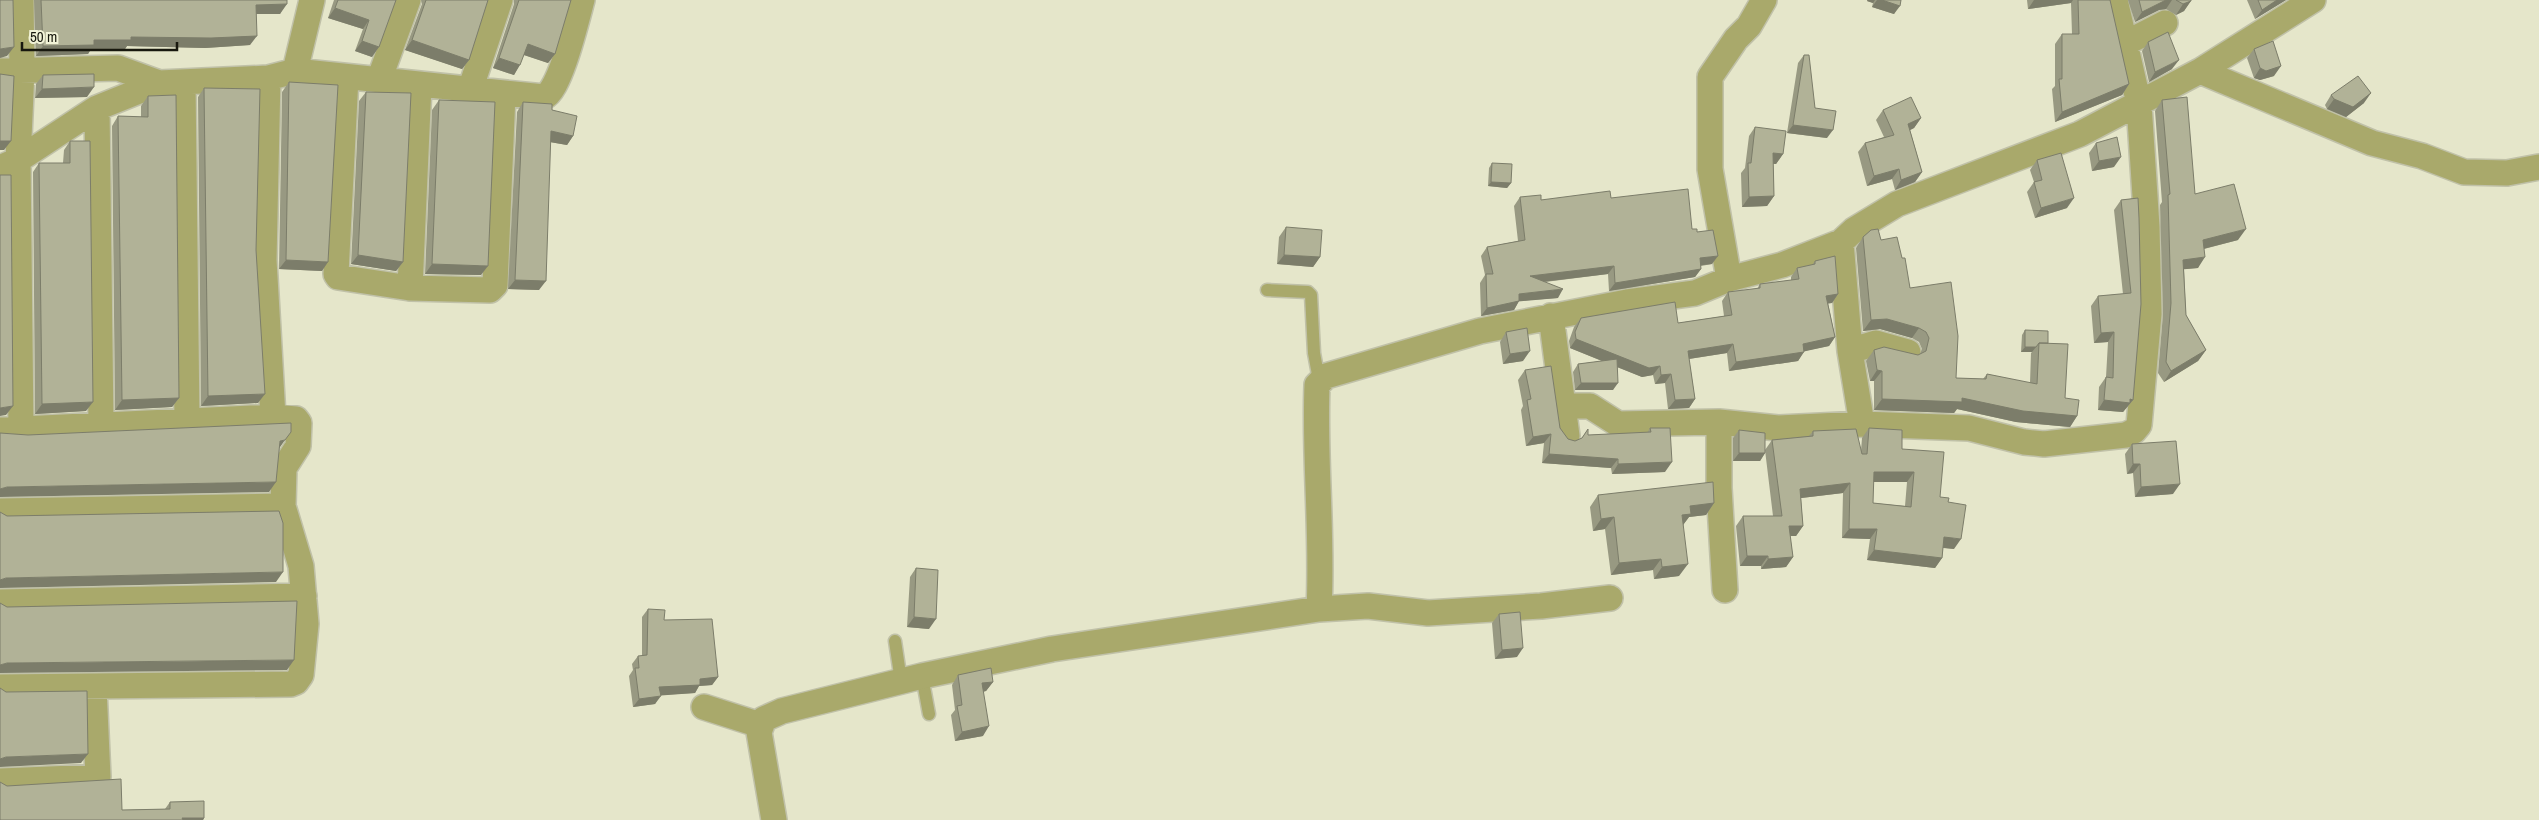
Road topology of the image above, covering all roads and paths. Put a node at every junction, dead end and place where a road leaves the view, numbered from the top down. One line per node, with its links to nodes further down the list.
1 (21, 0): 12 (street)
2 (312, 0): 13 (street)
3 (408, 0): 17 (street)
4 (500, 0): 21 (street)
5 (582, 0): 22 (street)
6 (1764, 0): 28 (street)
7 (2114, 0): 11 (street)
8 (2313, 0): 9 (street)
9 (2290, 6): 14 (street)
10 (2165, 23): 11 (street)
11 (2126, 43): 23 (street)
12 (11, 70): 19 (street); 25 (street)
13 (295, 71): 15 (street); 16 (street)
14 (2200, 71): 23 (street); 26 (street)
15 (346, 77): 17 (street); 29 (street)
16 (268, 78): 18 (street); 36 (street)
17 (379, 80): 20 (street)
18 (184, 82): 19 (street); 37 (street)
19 (159, 83): 24 (street)
20 (420, 84): 21 (street); 29 (street)
21 (470, 90): 22 (street)
22 (503, 94): 29 (street)
23 (2140, 104): 27 (street); 40 (street)
24 (97, 108): 25 (street); 39 (street)
25 (9, 164): 41 (street)
26 (2539, 167)
27 (1841, 242): 28 (street); 32 (street)
28 (1729, 279): 31 (street)
29 (410, 288)
30 (1268, 290): 34 (lane)
31 (1551, 316): 34 (street); 35 (street)
32 (1850, 350): 33 (street); 40 (street)
33 (1908, 352)
34 (1319, 380): 49 (street)
35 (1562, 406): 38 (street); 42 (street)
36 (273, 417): 37 (street); 43 (street)
37 (187, 421): 39 (street)
38 (1719, 422): 40 (street); 45 (street)
39 (101, 424): 41 (street)
40 (1862, 424)
41 (10, 430)
42 (1567, 436)
43 (283, 506): 44 (street); 46 (street)
44 (0, 511)
45 (1725, 590)
46 (304, 596): 48 (street); 53 (street)
47 (1610, 598): 49 (street)
48 (0, 602)
49 (1319, 609): 51 (street)
50 (895, 640): 51 (lane)
51 (912, 678): 55 (lane); 56 (street)
52 (0, 687): 53 (street)
53 (94, 688): 57 (street)
54 (704, 707): 56 (street)
55 (929, 714)
56 (760, 725): 58 (street)
57 (0, 781)
58 (774, 820)

